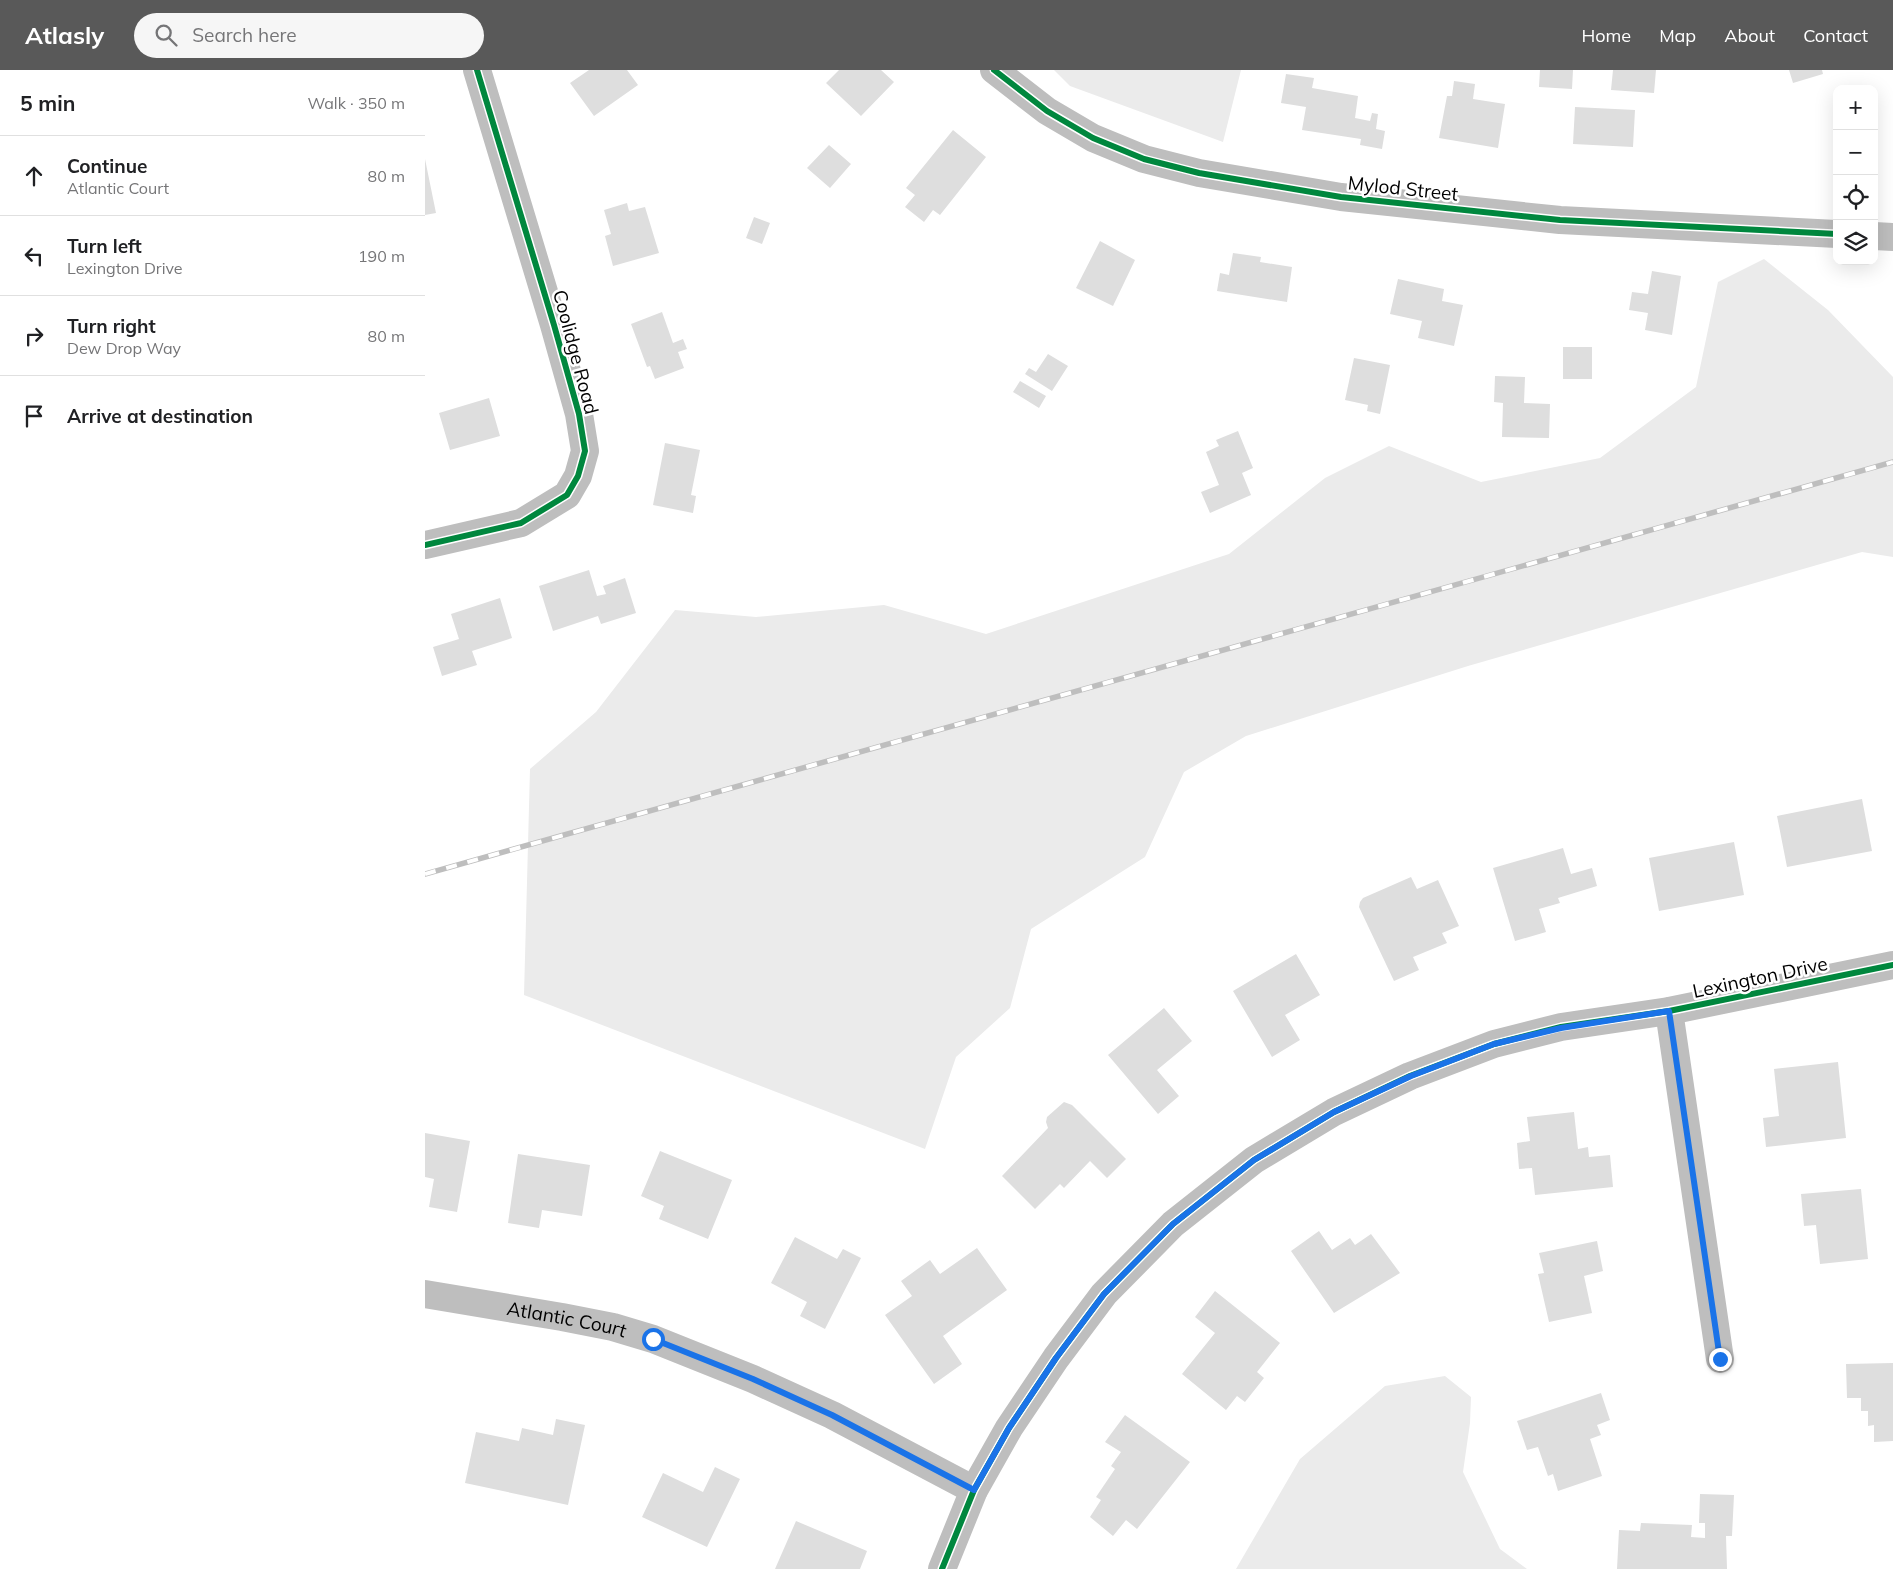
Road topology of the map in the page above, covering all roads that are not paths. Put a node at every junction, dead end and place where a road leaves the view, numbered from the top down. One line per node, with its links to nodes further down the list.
1 (477, 70): 6 (street, Coolidge Road)
2 (994, 70): 3 (street, Mylod Street)
3 (1833, 234)
4 (1878, 236): 5 (street)
5 (1893, 237)
6 (425, 544)
7 (1893, 965): 8 (street, Lexington Drive)
8 (1669, 1011): 10 (street); 11 (street, Lexington Drive)
9 (425, 1294): 11 (street, Atlantic Court)
10 (1720, 1359)
11 (974, 1490): 12 (street, Lexington Drive)
12 (942, 1569)

